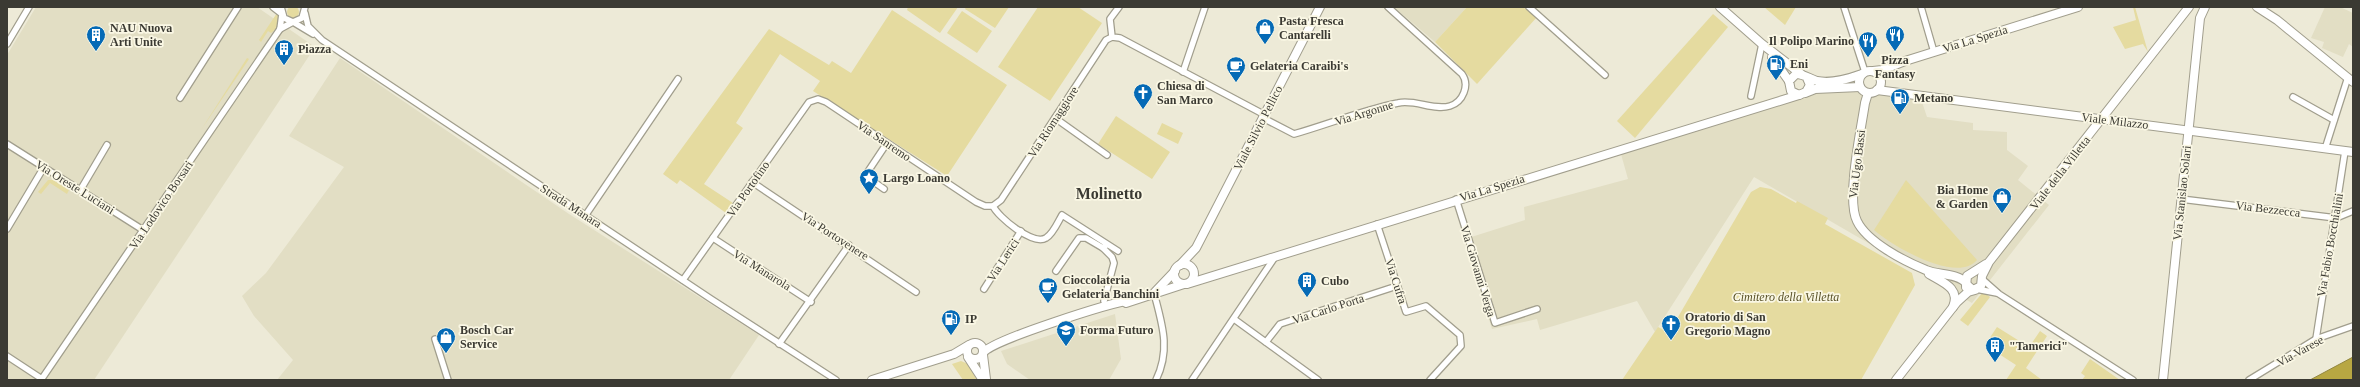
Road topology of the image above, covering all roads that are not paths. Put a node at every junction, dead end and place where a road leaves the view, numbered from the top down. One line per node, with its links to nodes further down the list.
1 (29, 7): 24 (street)
2 (238, 7): 41 (street)
3 (273, 7): 19 (street, Strada Manara)
4 (281, 7): 19 (street)
5 (1119, 7): 23 (street)
6 (1205, 7): 28 (street)
7 (1320, 7): 44 (main road, Viale Silvio Pellico)
8 (1388, 7): 44 (street, Via Argonne)
9 (1529, 7): 30 (street)
10 (1720, 7): 25 (main road)
11 (1844, 7): 29 (street)
12 (1921, 7): 27 (street)
13 (2078, 7): 27 (main road, Via La Spezia)
14 (2190, 7): 46 (main road, Viale della Villetta)
15 (2205, 7): 48 (main road, Via Stanislao Solari)
16 (2257, 7): 26 (main road)
17 (2265, 7): 26 (main road)
18 (305, 10): 20 (street); 22 (street)
19 (282, 14): 20 (street, Strada Manara); 21 (street)
20 (293, 22): 21 (street); 22 (street, Strada Manara)
21 (280, 29): 67 (street, Via Lodovico Borsari)
22 (317, 35): 63 (street, Strada Manara)
23 (1112, 37): 28 (street, Via Argonne); 45 (street, Via Riomaggiore)
24 (7, 44)
25 (1762, 44): 31 (main road); 34 (main road); 39 (street)
26 (2312, 49): 33 (main road)
27 (1934, 52): 29 (main road, Via La Spezia)
28 (1183, 72): 44 (street, Via Argonne)
29 (1867, 72): 31 (main road, Via La Spezia); 35 (main road); 36 (main road)
30 (1605, 75)
31 (1804, 76): 34 (main road, Via La Spezia); 38 (main road)
32 (678, 79): 63 (street)
33 (2350, 79): 47 (street)
34 (1789, 82): 38 (main road); 43 (main road, Via La Spezia)
35 (1860, 87): 37 (main road); 38 (main road, Via La Spezia)
36 (1877, 90): 37 (main road); 46 (main road, Viale Milazzo)
37 (1868, 92): 78 (main road, Via Ugo Bassi)
38 (1802, 94): 43 (main road, Via La Spezia)
39 (1752, 96)
40 (2292, 97): 47 (street)
41 (180, 98)
42 (813, 99): 49 (street, Via Sanremo); 56 (street, Via Portofino)
43 (1774, 101): 59 (main road, Via La Spezia)
44 (1264, 116): 73 (main road, Viale Silvio Pellico)
45 (1055, 118): 54 (street); 61 (street, Via Riomaggiore)
46 (2101, 120): 48 (main road, Viale Milazzo); 76 (main road, Viale della Villetta)
47 (2334, 120): 52 (street)
48 (2188, 130): 52 (main road, Viale Milazzo); 60 (main road, Via Stanislao Solari)
49 (887, 143): 58 (street); 61 (street, Via Sanremo)
50 (7, 144): 55 (street, Via Oreste Luciani)
51 (108, 145): 57 (street)
52 (2325, 149): 53 (main road, Viale Milazzo)
53 (2349, 152): 64 (street, Via Fabio Bocchialini)
54 (1107, 155)
55 (44, 167): 57 (street, Via Oreste Luciani); 66 (street)
56 (752, 182): 70 (street, Via Portofino); 71 (street, Via Portovenere)
57 (80, 189): 67 (street, Via Oreste Luciani)
58 (884, 189)
59 (1456, 199): 65 (main road, Via La Spezia); 97 (street, Via Giovanni Verga)
60 (2181, 199): 64 (street, Via Bezzecca); 125 (main road, Via Stanislao Solari)
61 (992, 206): 68 (street)
62 (2353, 211): 64 (street, Via Bezzecca)
63 (585, 216): 85 (street, Strada Manara)
64 (2336, 218): 102 (street, Via Fabio Bocchialini)
65 (1377, 224): 75 (main road, Via La Spezia); 88 (street, Via Cufra)
66 (7, 229)
67 (143, 230): 112 (street, Via Lodovico Borsari)
68 (1021, 231): 69 (street); 89 (street, Via Lerici)
69 (1088, 235): 72 (street); 80 (street)
70 (713, 238): 85 (street, Via Portofino); 95 (street, Via Manarola)
71 (849, 245): 91 (street, Via Portovenere); 95 (street)
72 (1105, 246): 74 (street); 94 (street)
73 (1196, 248): 77 (main road, Viale Silvio Pellico); 79 (main road, Viale Silvio Pellico)
74 (1118, 251)
75 (1275, 257): 82 (main road, Via La Spezia); 98 (street)
76 (1988, 262): 81 (main road, Viale della Villetta); 84 (main road, Viale della Villetta)
77 (1178, 268): 79 (main road); 86 (main road); 92 (main road, Via La Spezia)
78 (1921, 268): 83 (main road, Via Ugo Bassi); 96 (main road)
79 (1193, 270): 82 (main road); 86 (main road)
80 (1056, 271)
81 (1971, 273): 83 (main road, Via Ugo Bassi); 84 (main road); 87 (main road)
82 (1210, 276): 86 (main road, Via La Spezia)
83 (1950, 276): 87 (main road, Via Ugo Bassi)
84 (1982, 279): 90 (main road); 93 (street)
85 (683, 280): 104 (street, Strada Manara)
86 (1185, 284): 92 (main road, Via La Spezia)
87 (1966, 284): 90 (main road); 96 (main road)
88 (1397, 286): 103 (street, Via Carlo Porta); 122 (street, Via Cufra)
89 (984, 289)
90 (1976, 289): 93 (street); 96 (main road)
91 (916, 292)
92 (1154, 293): 101 (main road, Via La Spezia); 119 (street)
93 (1999, 294): 124 (street)
94 (1104, 300)
95 (811, 302): 104 (street)
96 (1955, 305): 123 (main road)
97 (1537, 309)
98 (1234, 319): 103 (street); 120 (street)
99 (2353, 326): 102 (street, Via Varese)
100 (435, 339): 113 (street)
101 (1007, 339): 105 (main road, Via La Spezia); 108 (main road, Via La Spezia)
102 (2316, 339): 126 (street, Via Varese)
103 (1266, 342): 121 (street)
104 (779, 344): 111 (street, Strada Manara)
105 (978, 344): 106 (main road, Via La Spezia); 108 (main road)
106 (969, 345): 107 (main road, Via La Spezia); 110 (main road)
107 (954, 354): 110 (main road, Via La Spezia); 116 (main road, Via La Spezia)
108 (983, 354): 110 (main road, Via La Spezia); 118 (main road)
109 (7, 356): 112 (street)
110 (969, 358): 117 (main road)
111 (826, 374): 114 (street); 115 (street, Strada Manara)
112 (42, 379)
113 (448, 380)
114 (828, 380)
115 (836, 380)
116 (872, 380)
117 (983, 380)
118 (986, 380)
119 (1156, 380)
120 (1192, 380)
121 (1318, 380)
122 (1430, 380)
123 (1896, 380)
124 (2132, 380)
125 (2163, 380)
126 (2249, 380)

